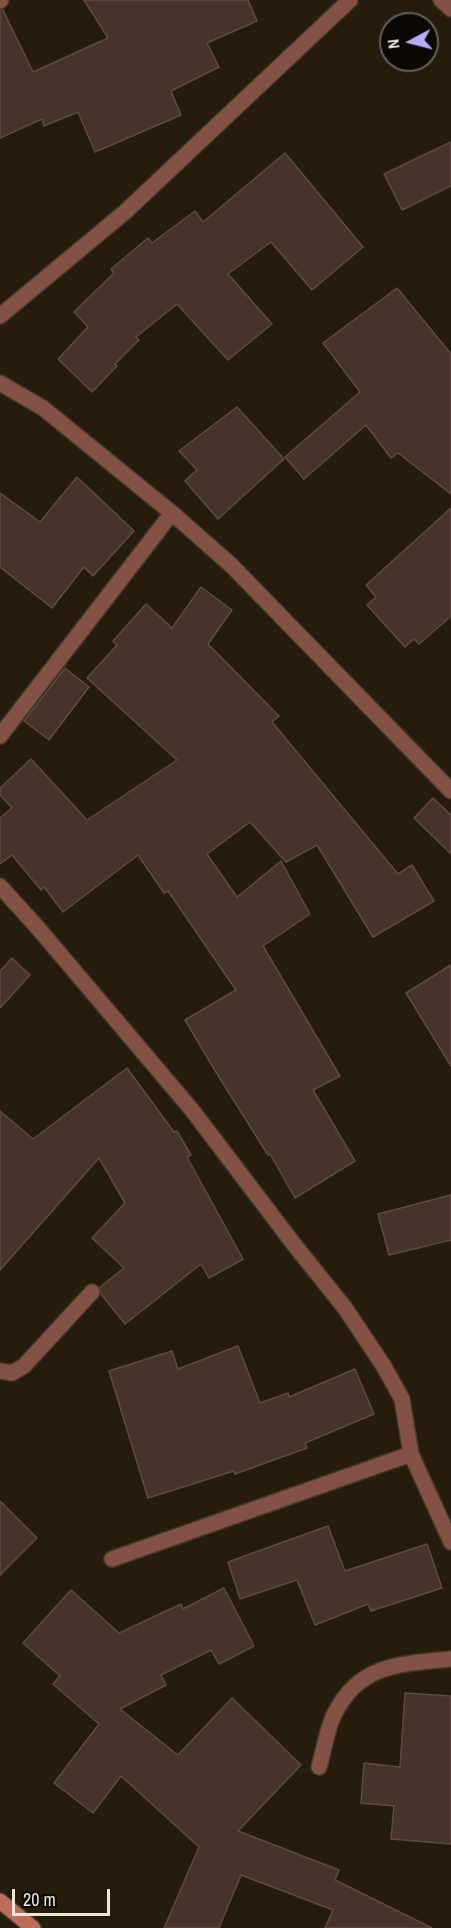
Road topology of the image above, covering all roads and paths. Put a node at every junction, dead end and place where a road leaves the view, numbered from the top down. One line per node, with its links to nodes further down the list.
1 (350, 0): 4 (street)
2 (441, 0): 3 (street)
3 (451, 9)
4 (0, 316)
5 (0, 382): 6 (street)
6 (172, 513): 7 (street); 8 (street)
7 (0, 736)
8 (451, 791)
9 (0, 886): 12 (street)
10 (92, 1292): 11 (street)
11 (0, 1371)
12 (411, 1454): 13 (street); 14 (street)
13 (451, 1542)
14 (112, 1559)
15 (451, 1659): 16 (street)
16 (320, 1767)
17 (0, 1901): 18 (street)
18 (33, 1928)

